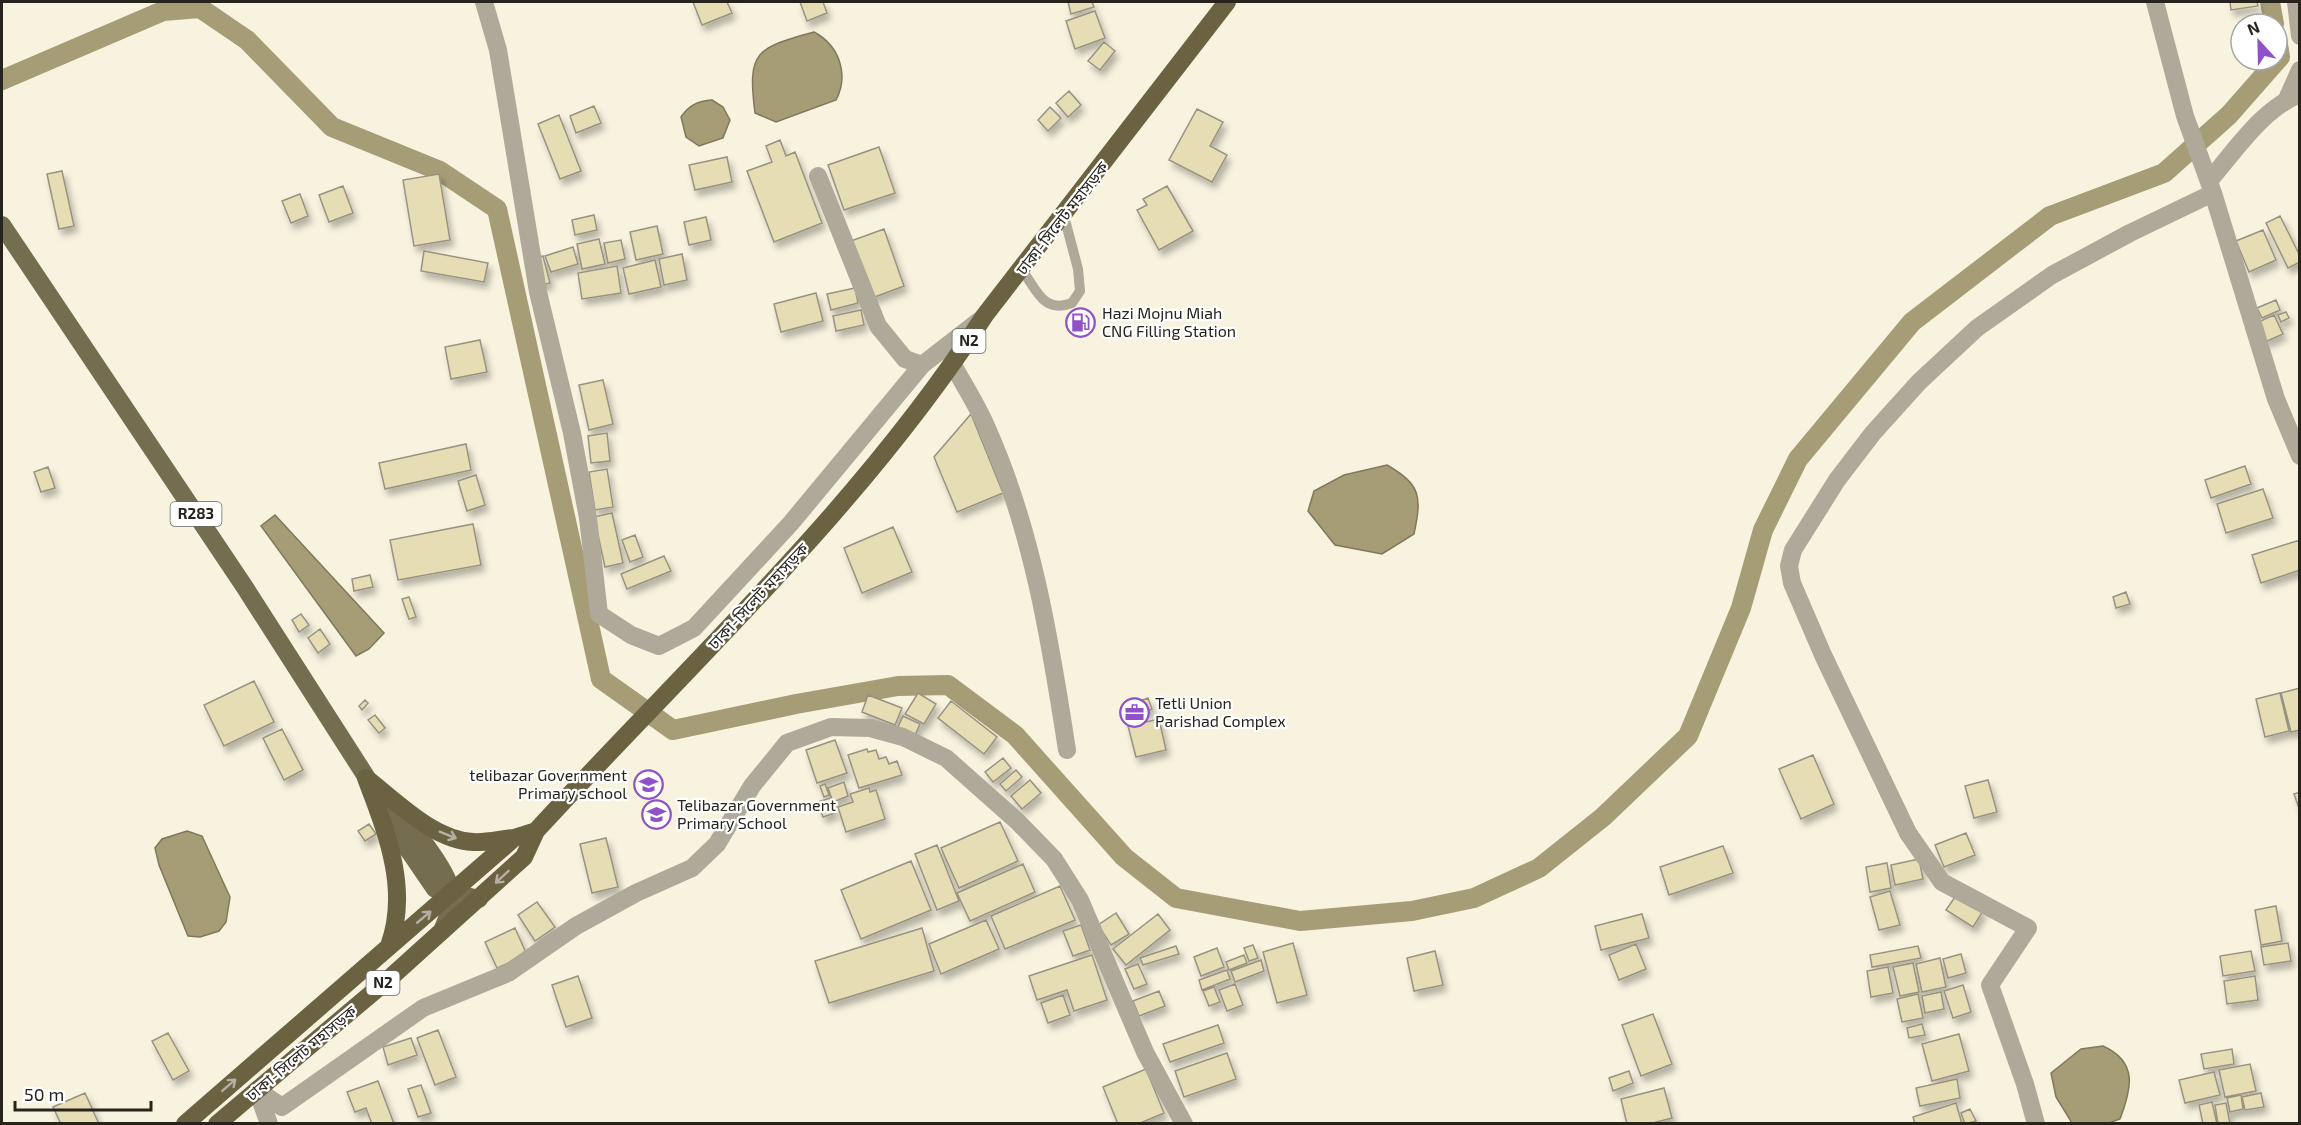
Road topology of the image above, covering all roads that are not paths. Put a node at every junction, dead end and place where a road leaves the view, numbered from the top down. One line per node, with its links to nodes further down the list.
1 (484, 2): 14 (street)
2 (1227, 2): 10 (highway, ঢাকা-সিলেট মহাসড়ক / N2)
3 (2155, 2): 9 (street)
4 (2296, 2): 5 (street)
5 (2300, 36)
6 (2300, 70): 7 (street)
7 (2293, 97): 9 (street)
8 (818, 176): 14 (street)
9 (2209, 180): 16 (street); 30 (street)
10 (1064, 216): 12 (highway, ঢাকা-সিলেট মহাসড়ক / N2); 12 (lane)
11 (2, 225): 18 (main road, R283)
12 (1022, 270): 13 (highway, ঢাকা-সিলেট মহাসড়ক / N2)
13 (985, 315): 14 (street); 15 (highway, ঢাকা-সিলেট মহাসড়ক / N2)
14 (922, 365)
15 (953, 365): 17 (street); 19 (highway, ঢাকা-সিলেট মহাসড়ক / N2)
16 (2300, 456)
17 (1067, 750)
18 (366, 778): 20 (highway, R283, one-way to 20); 21 (main road, R283); 24 (highway, R283)
19 (536, 831): 20 (highway); 22 (highway, ঢাকা-সিলেট মহাসড়ক / N2, one-way to 22)
20 (514, 838): 21 (highway)
21 (451, 894): 22 (main road); 23 (main road); 24 (highway, one-way to 21)
22 (478, 899): 23 (highway, ঢাকা-সিলেট মহাসড়ক / N2)
23 (442, 932): 25 (highway, ঢাকা-সিলেট মহাসড়ক / N2)
24 (388, 948): 26 (highway, one-way to 24)
25 (257, 1090): 27 (highway, ঢাকা-সিলেট মহাসড়ক / N2); 28 (street); 29 (street)
26 (185, 1124)
27 (217, 1124)
28 (269, 1124)
29 (1184, 1124)
30 (2036, 1124)

